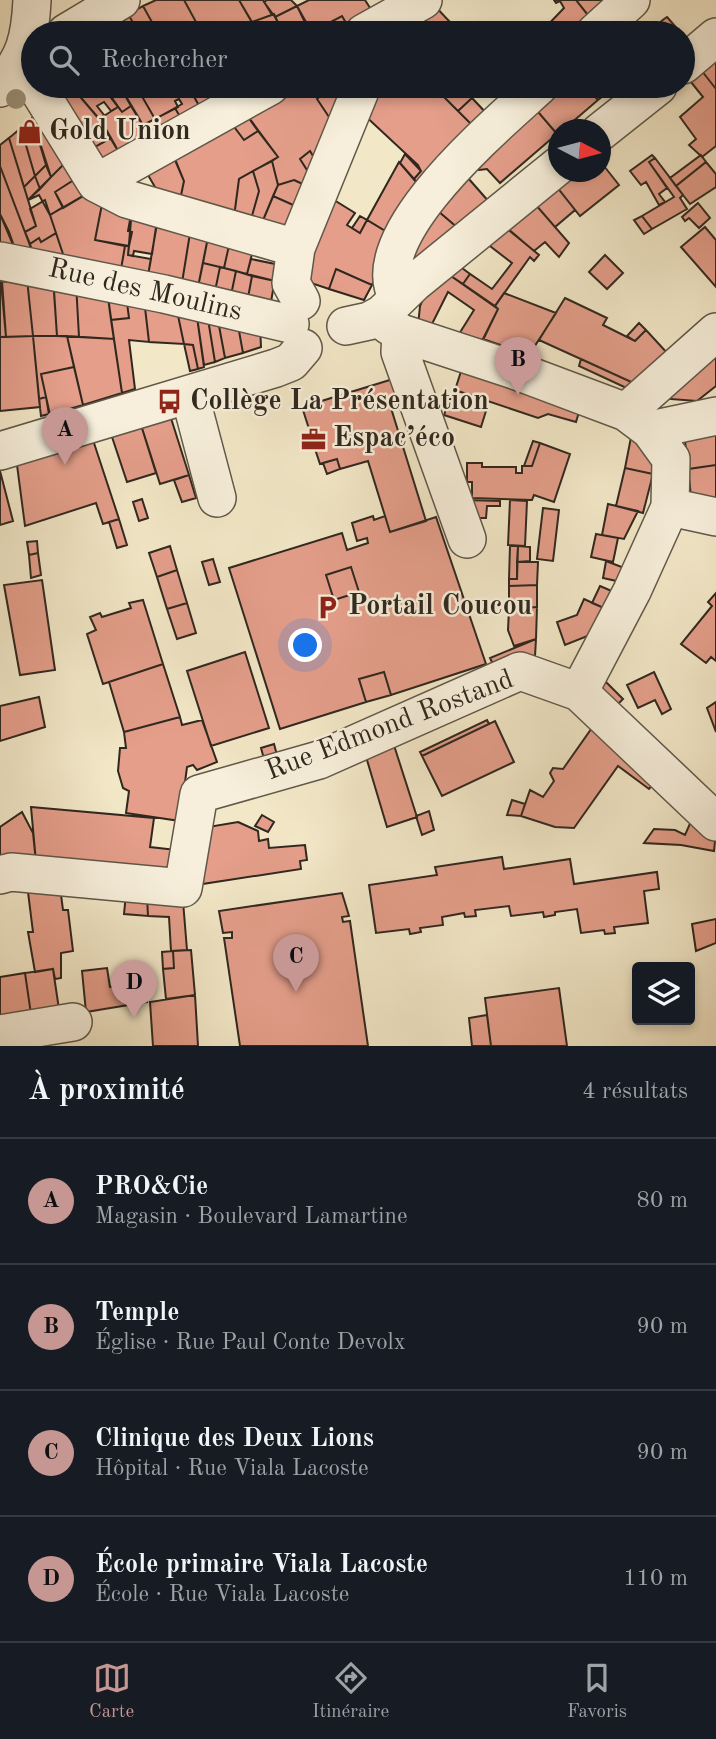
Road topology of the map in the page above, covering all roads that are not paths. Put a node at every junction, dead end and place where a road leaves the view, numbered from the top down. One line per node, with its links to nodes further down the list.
1 (32, 0): 5 (street)
2 (121, 0): 6 (street)
3 (423, 0): 7 (street)
4 (631, 0): 8 (street)
5 (31, 21)
6 (86, 21)
7 (376, 21)
8 (609, 21)
9 (716, 37): 10 (street)
10 (695, 55)
11 (41, 98): 18 (street)
12 (248, 98): 18 (street)
13 (357, 98): 19 (street)
14 (526, 98): 21 (street)
15 (643, 98): 16 (street)
16 (611, 123)
17 (548, 175): 21 (street)
18 (96, 183): 19 (street)
19 (296, 248): 22 (street)
20 (0, 261): 22 (street, Rue des Moulins)
21 (394, 315): 23 (street); 27 (street); 32 (street)
22 (298, 324): 23 (street); 23 (street); 25 (street)
23 (346, 327)
24 (716, 332): 27 (street)
25 (190, 396): 28 (street); 29 (street)
26 (716, 416): 27 (street)
27 (638, 421): 30 (street)
28 (0, 451)
29 (217, 498)
30 (670, 507): 31 (street); 33 (street)
31 (716, 517)
32 (467, 539)
33 (579, 692): 34 (street); 35 (street, Rue Edmond Rostand)
34 (707, 814)
35 (0, 875)
36 (73, 1022): 37 (street)
37 (0, 1034)

